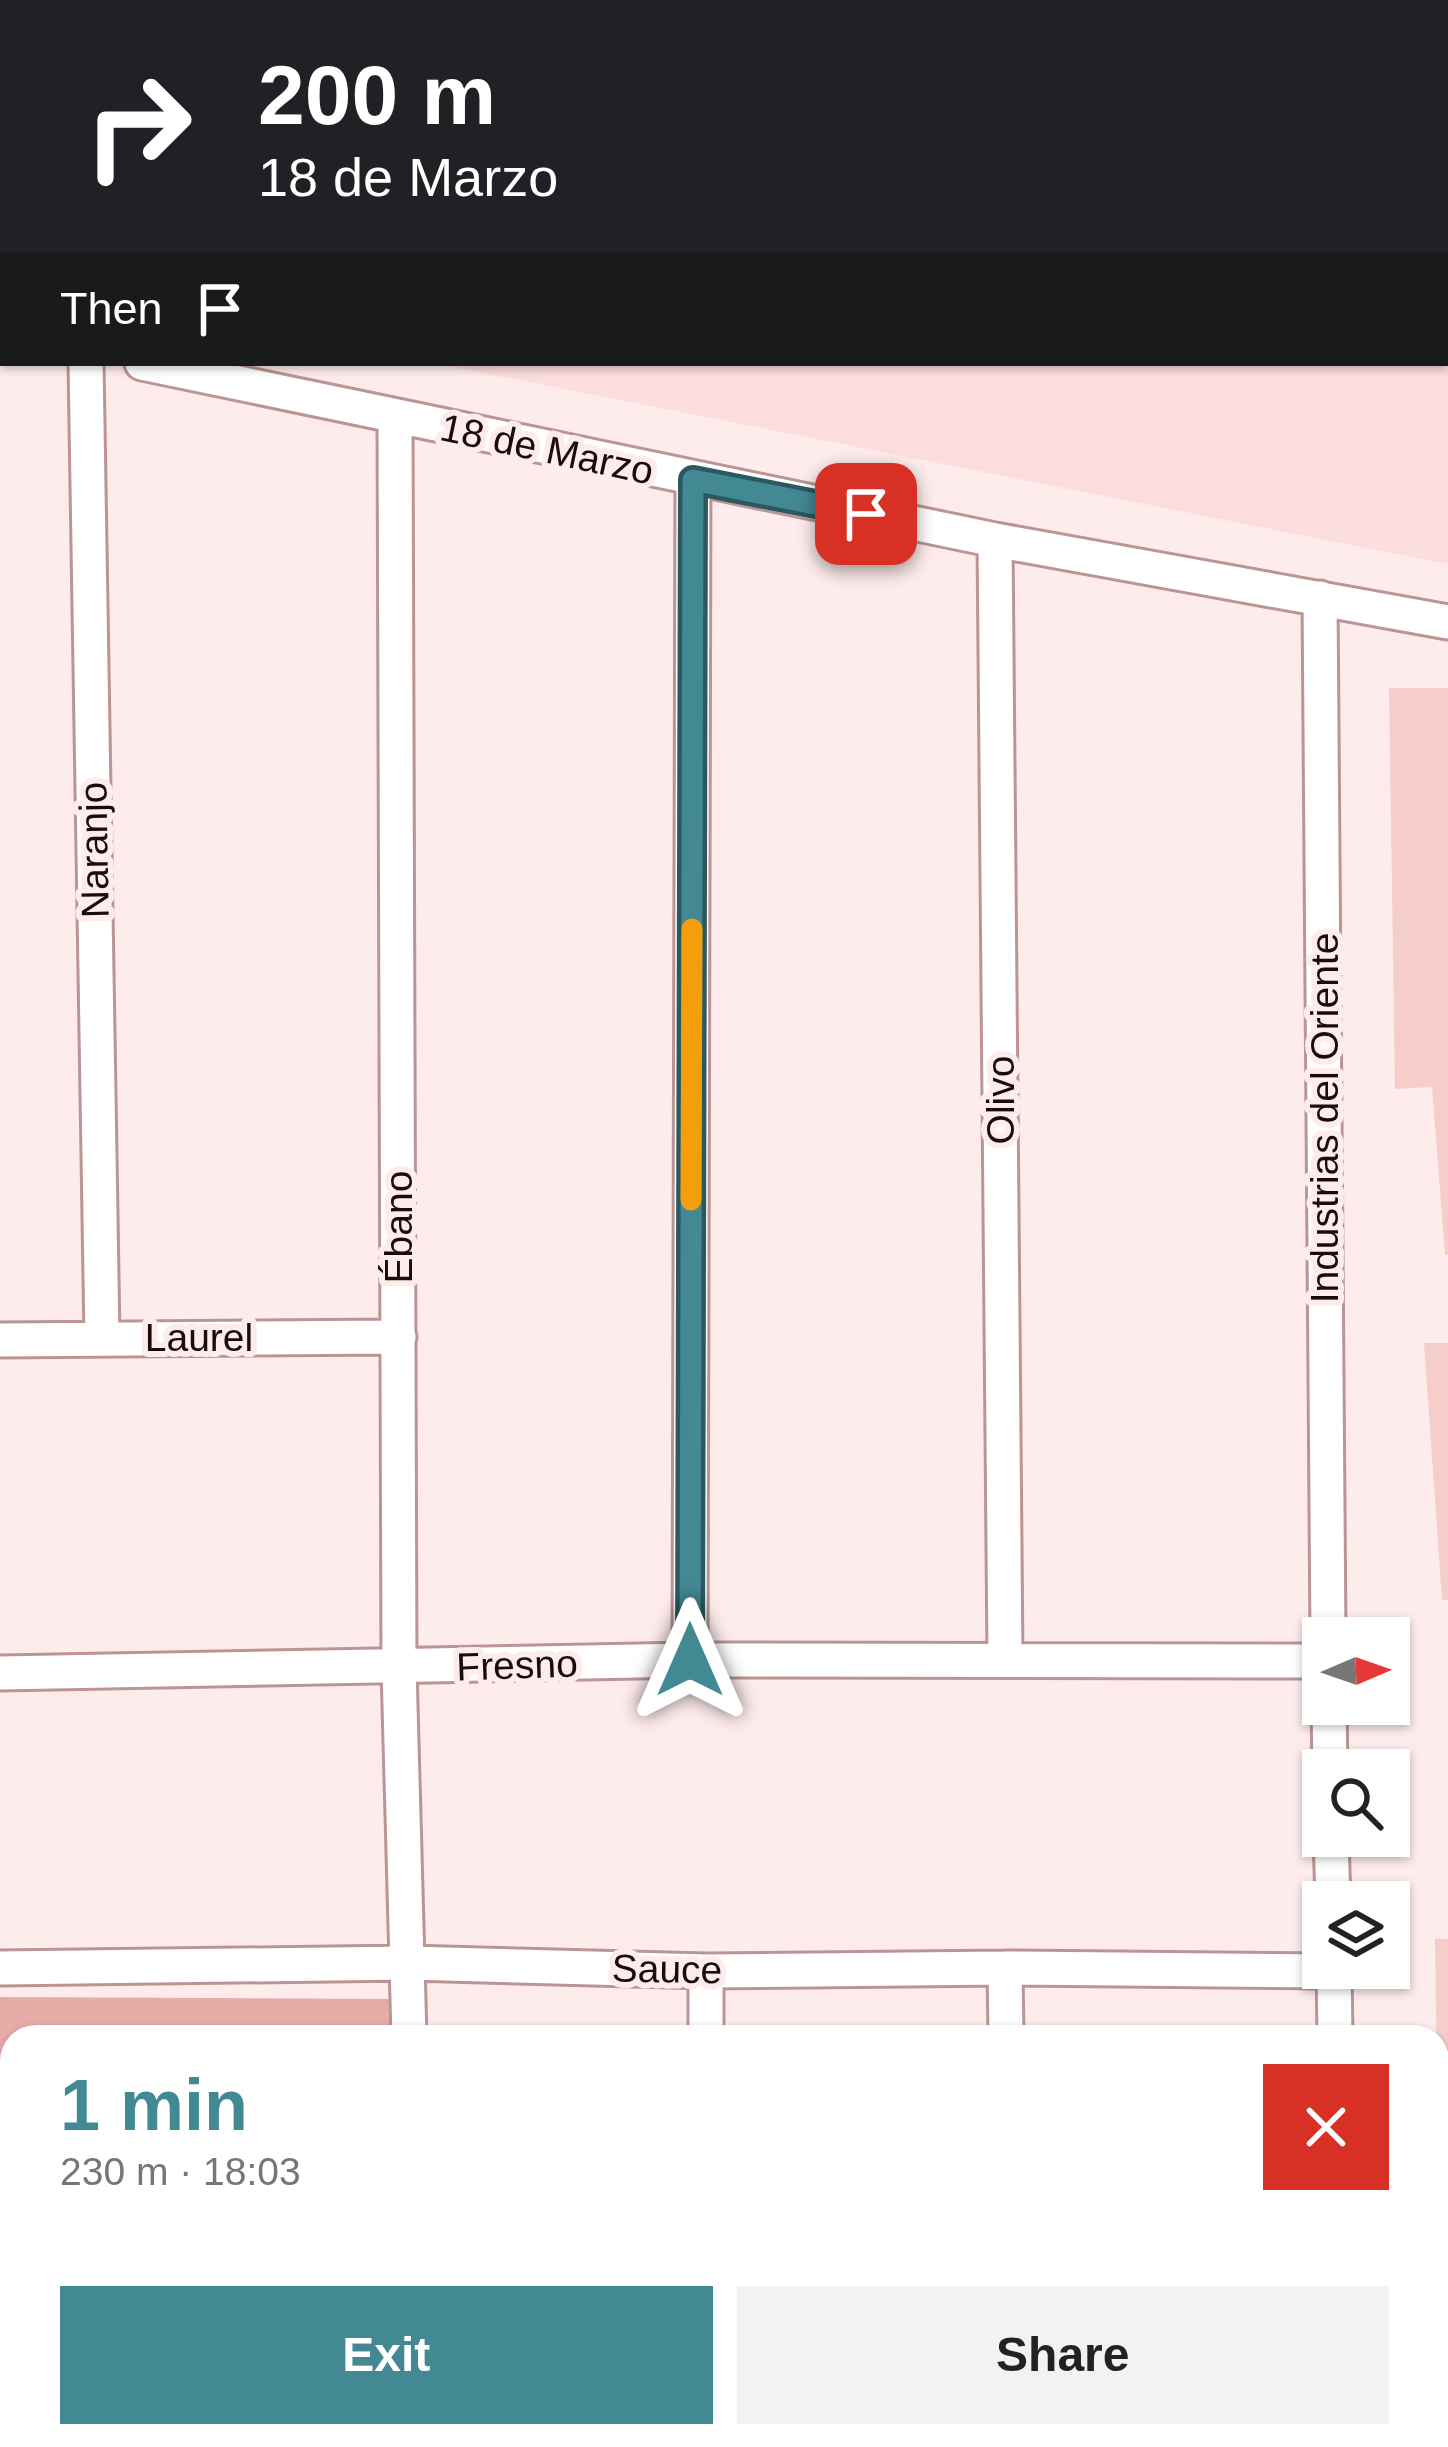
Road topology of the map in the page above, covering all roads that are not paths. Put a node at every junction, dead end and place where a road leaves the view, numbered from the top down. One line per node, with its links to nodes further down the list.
1 (86, 366): 9 (street, Naranjo)
2 (156, 366): 3 (street, 18 de Marzo)
3 (395, 417): 4 (street, 18 de Marzo); 8 (street, Ébano)
4 (693, 480): 5 (street, 18 de Marzo); 13 (street)
5 (995, 540): 6 (street, 18 de Marzo); 12 (street, Olivo)
6 (1320, 598): 7 (street, 18 de Marzo); 11 (street, Industrias del Oriente)
7 (1448, 622)
8 (399, 1337): 9 (street, Laurel); 15 (street, Ébano)
9 (102, 1338): 10 (street, Laurel)
10 (0, 1340)
11 (1328, 1617)
12 (1005, 1659): 13 (street, Fresno); 14 (street, Fresno)
13 (690, 1660): 15 (street, Fresno)
14 (1302, 1661)
15 (399, 1668): 16 (street, Fresno); 17 (street, Ébano)
16 (0, 1673)
17 (409, 1964): 18 (street, Sauce); 21 (street, Sauce); 23 (street, Ébano)
18 (0, 1968)
19 (1005, 1968): 20 (street, Sauce); 21 (street, Sauce); 25 (street)
20 (1302, 1969)
21 (706, 1971): 24 (street)
22 (1334, 1989): 26 (street)
23 (410, 2025)
24 (706, 2025)
25 (1006, 2025)
26 (1335, 2025)

